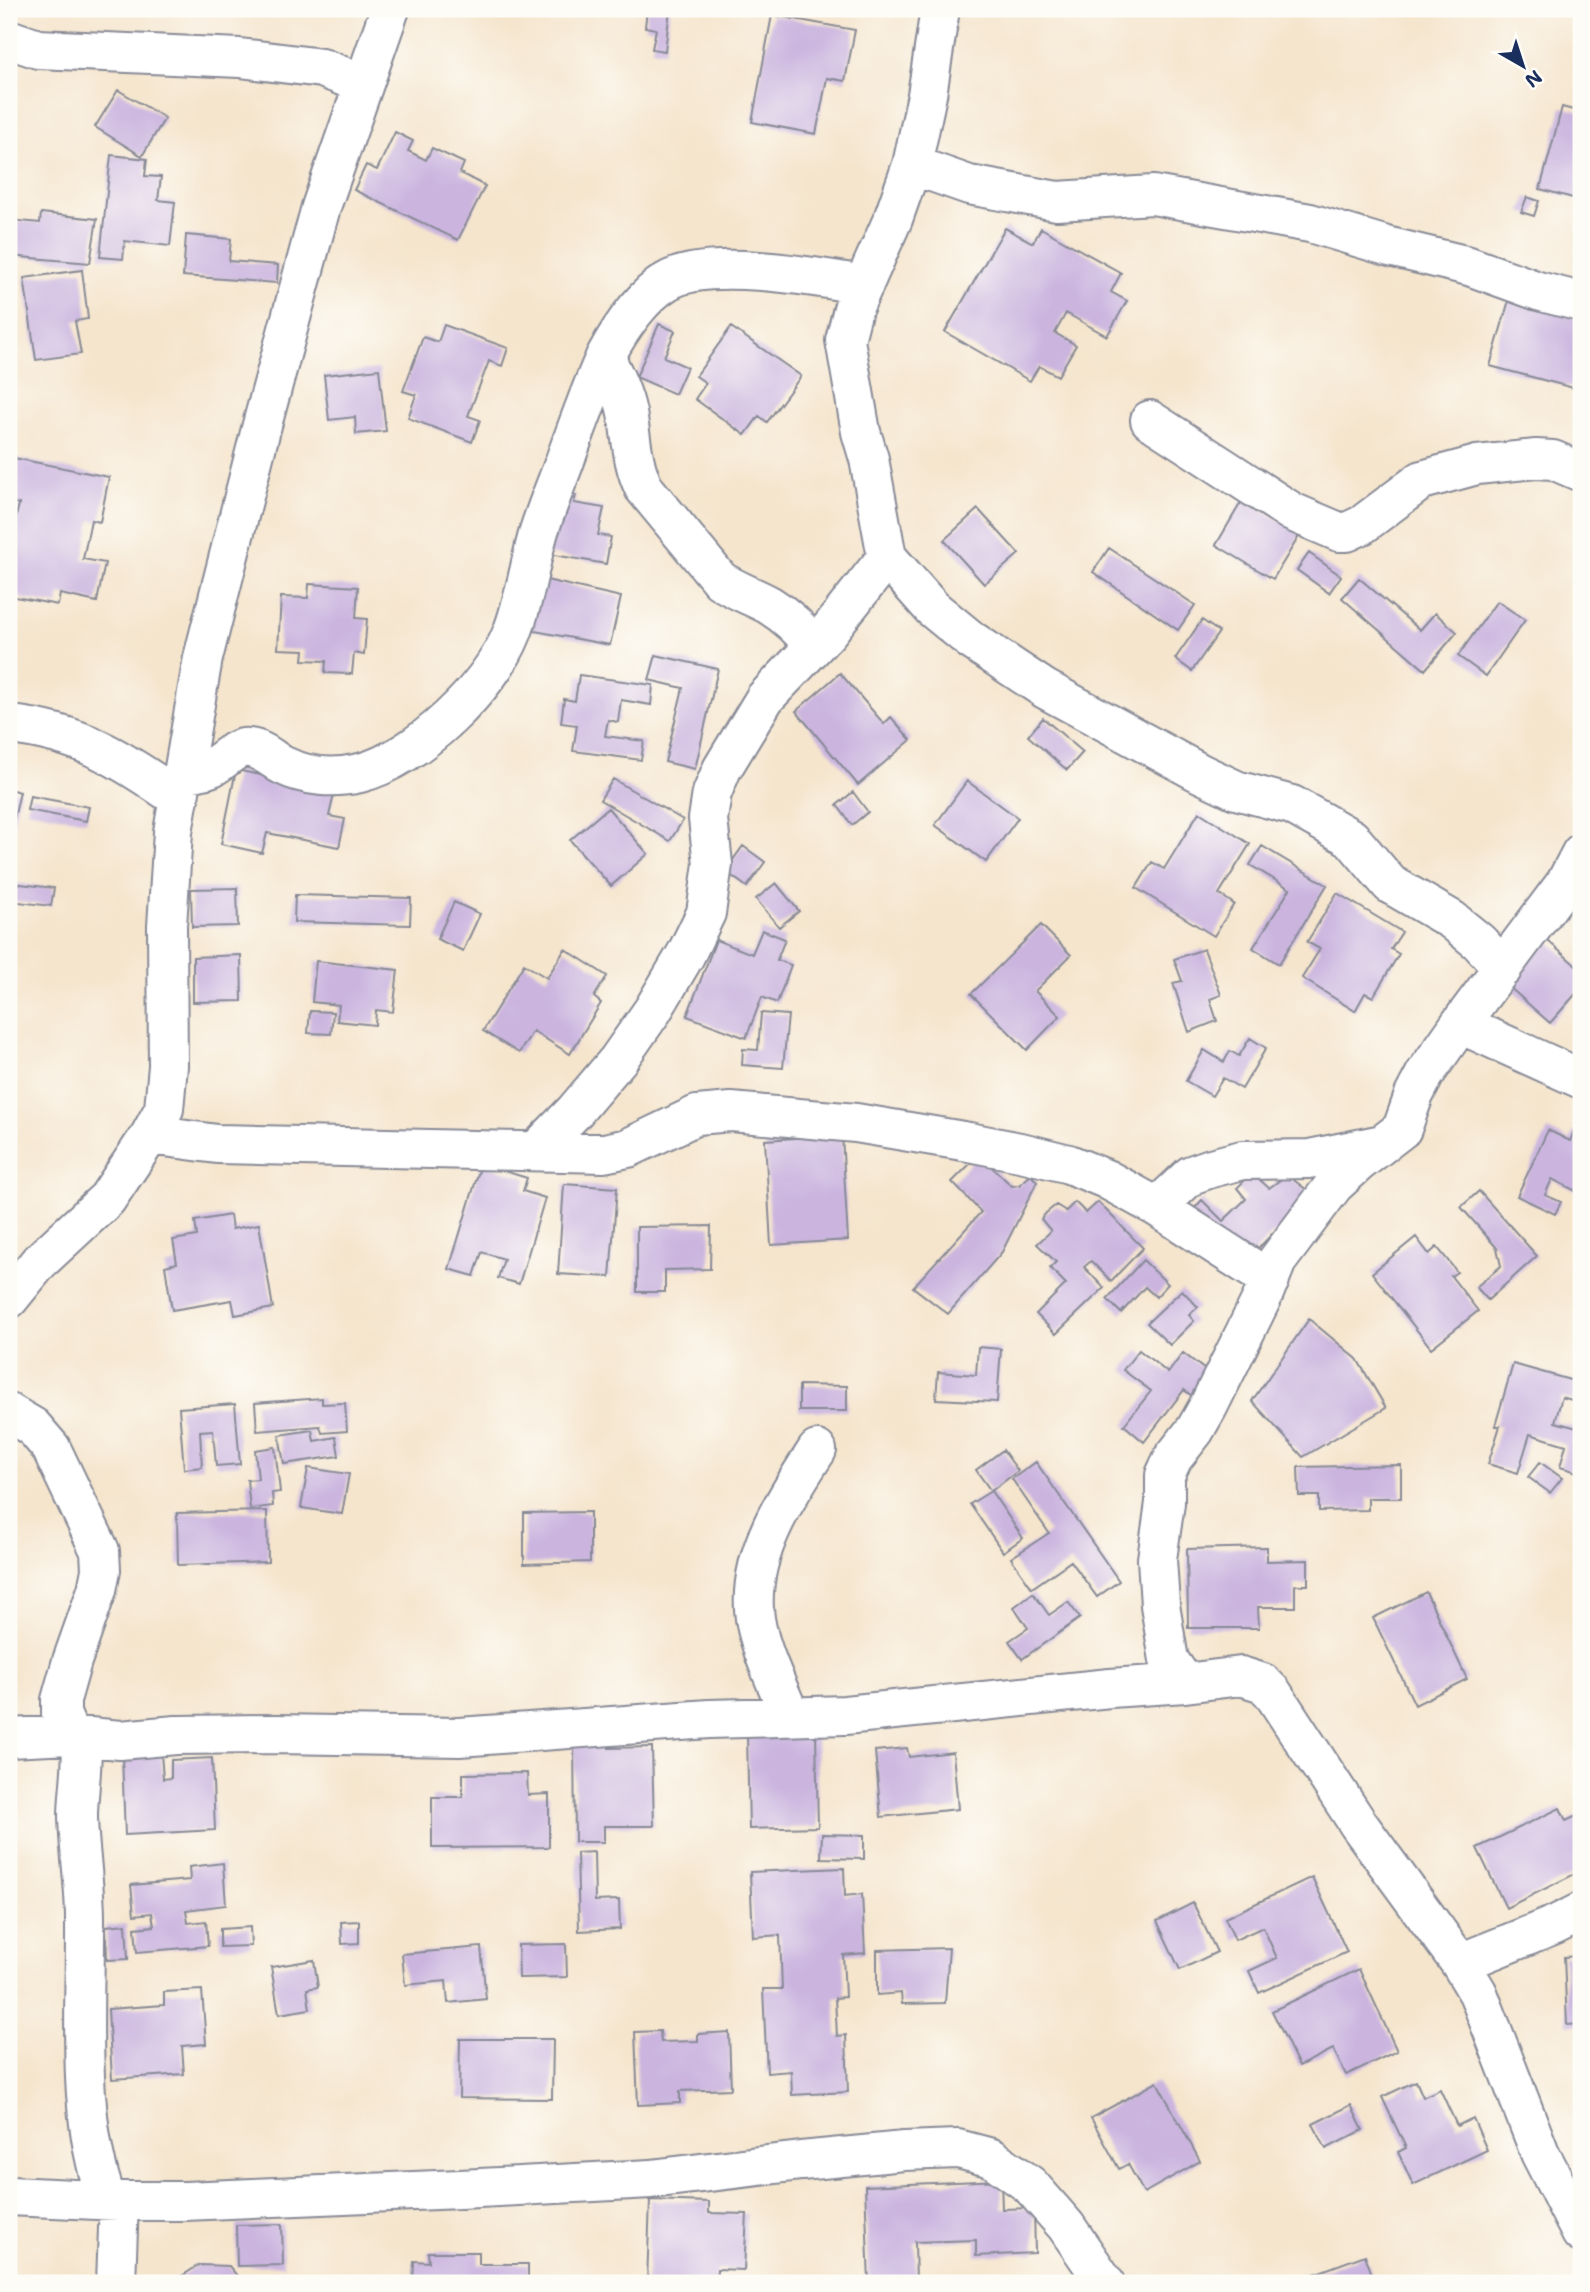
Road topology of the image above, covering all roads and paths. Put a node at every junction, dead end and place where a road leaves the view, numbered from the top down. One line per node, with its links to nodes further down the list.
1 (390, 9): 4 (street)
2 (940, 9): 5 (street)
3 (9, 39): 4 (street)
4 (363, 84): 14 (street)
5 (912, 165): 6 (street); 7 (street)
6 (863, 285): 8 (street); 11 (street)
7 (1581, 302)
8 (605, 357): 12 (street); 14 (street)
9 (1150, 420): 10 (street)
10 (1581, 472)
11 (887, 557): 12 (street); 16 (street)
12 (814, 646): 21 (street)
13 (9, 725): 14 (street)
14 (180, 786): 19 (street)
15 (1581, 853): 16 (street)
16 (1503, 968): 17 (street)
17 (1460, 1024): 18 (street); 20 (street)
18 (1581, 1079)
19 (150, 1135): 21 (street); 24 (street)
20 (1386, 1143): 22 (street); 23 (street)
21 (537, 1150): 22 (street)
22 (1157, 1207): 23 (street)
23 (1270, 1280): 27 (street)
24 (9, 1299)
25 (9, 1413): 29 (street)
26 (817, 1450): 28 (street)
27 (1185, 1684): 28 (street); 32 (street)
28 (789, 1716): 29 (street)
29 (75, 1736): 30 (street); 34 (street)
30 (9, 1738)
31 (1581, 1912): 32 (street)
32 (1460, 1963): 35 (street)
33 (9, 2196): 34 (street)
34 (113, 2201): 36 (street); 37 (street)
35 (1581, 2233)
36 (116, 2283)
37 (1105, 2283)

